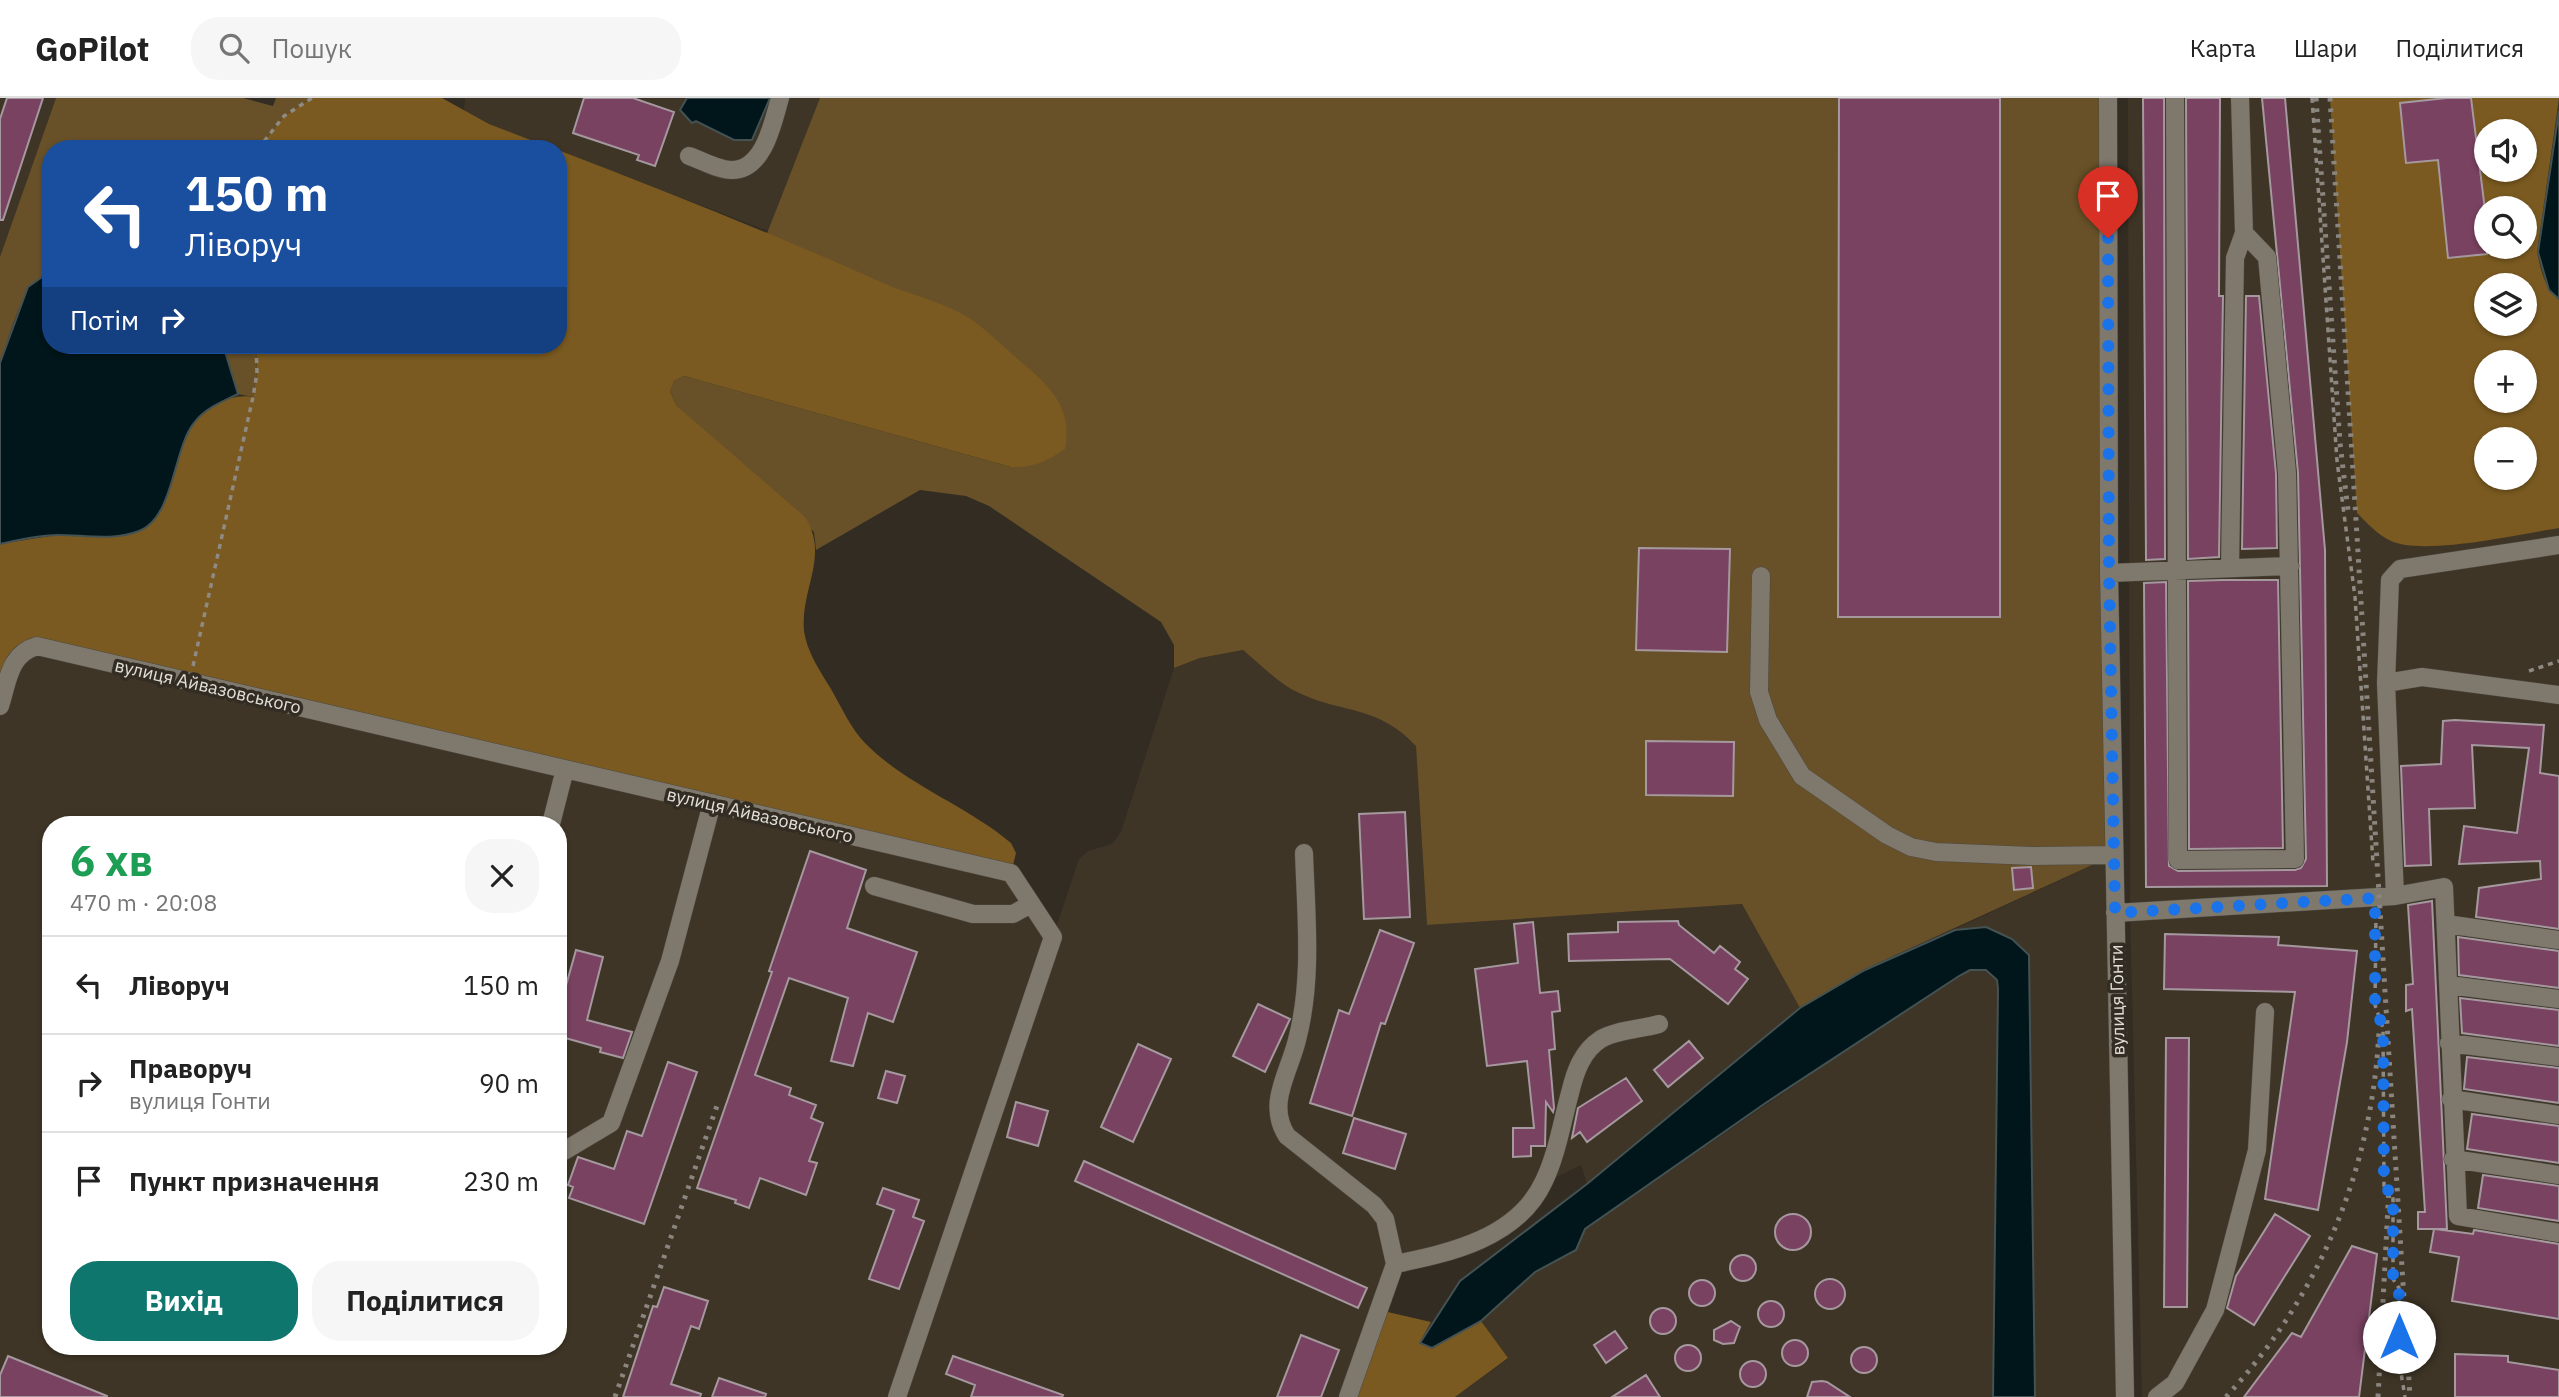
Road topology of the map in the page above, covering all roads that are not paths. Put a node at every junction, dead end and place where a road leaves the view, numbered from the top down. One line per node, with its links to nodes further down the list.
1 (780, 98): 5 (street)
2 (2108, 98): 11 (street, вулиця Гонти)
3 (2175, 98): 10 (street)
4 (2240, 98): 6 (street)
5 (689, 156)
6 (2244, 233): 8 (street); 9 (street)
7 (2559, 545): 13 (street)
8 (2290, 566): 9 (street); 10 (street)
9 (2230, 567): 10 (street)
10 (2176, 572): 11 (street)
11 (2109, 573): 20 (street, вулиця Гонти)
12 (1761, 576): 20 (street)
13 (2386, 682): 14 (street); 22 (street)
14 (2559, 695)
15 (0, 706): 16 (street, вулиця Айвазовського)
16 (565, 769): 17 (street, вулиця Айвазовського); 18 (street)
17 (712, 803): 23 (street, вулиця Айвазовського); 35 (street)
18 (553, 816)
19 (1304, 853): 39 (street)
20 (2114, 855): 24 (street, вулиця Гонти)
21 (874, 886): 23 (street)
22 (2395, 896): 24 (street); 25 (street)
23 (1031, 904): 40 (street, вулиця Айвазовського)
24 (2115, 913): 42 (street, вулиця Гонти)
25 (2446, 924): 26 (street); 27 (street)
26 (2559, 940)
27 (2449, 985): 28 (street); 31 (street)
28 (2559, 999)
29 (2266, 1012): 43 (street)
30 (1659, 1024): 39 (street)
31 (2449, 1043): 32 (street); 33 (street)
32 (2559, 1057)
33 (2451, 1099): 34 (street); 36 (street)
34 (2559, 1115)
35 (567, 1149)
36 (2453, 1159): 37 (street); 38 (street)
37 (2559, 1175)
38 (2559, 1233)
39 (1395, 1264): 41 (street)
40 (897, 1397)
41 (1348, 1397)
42 (2125, 1397)
43 (2157, 1397)

